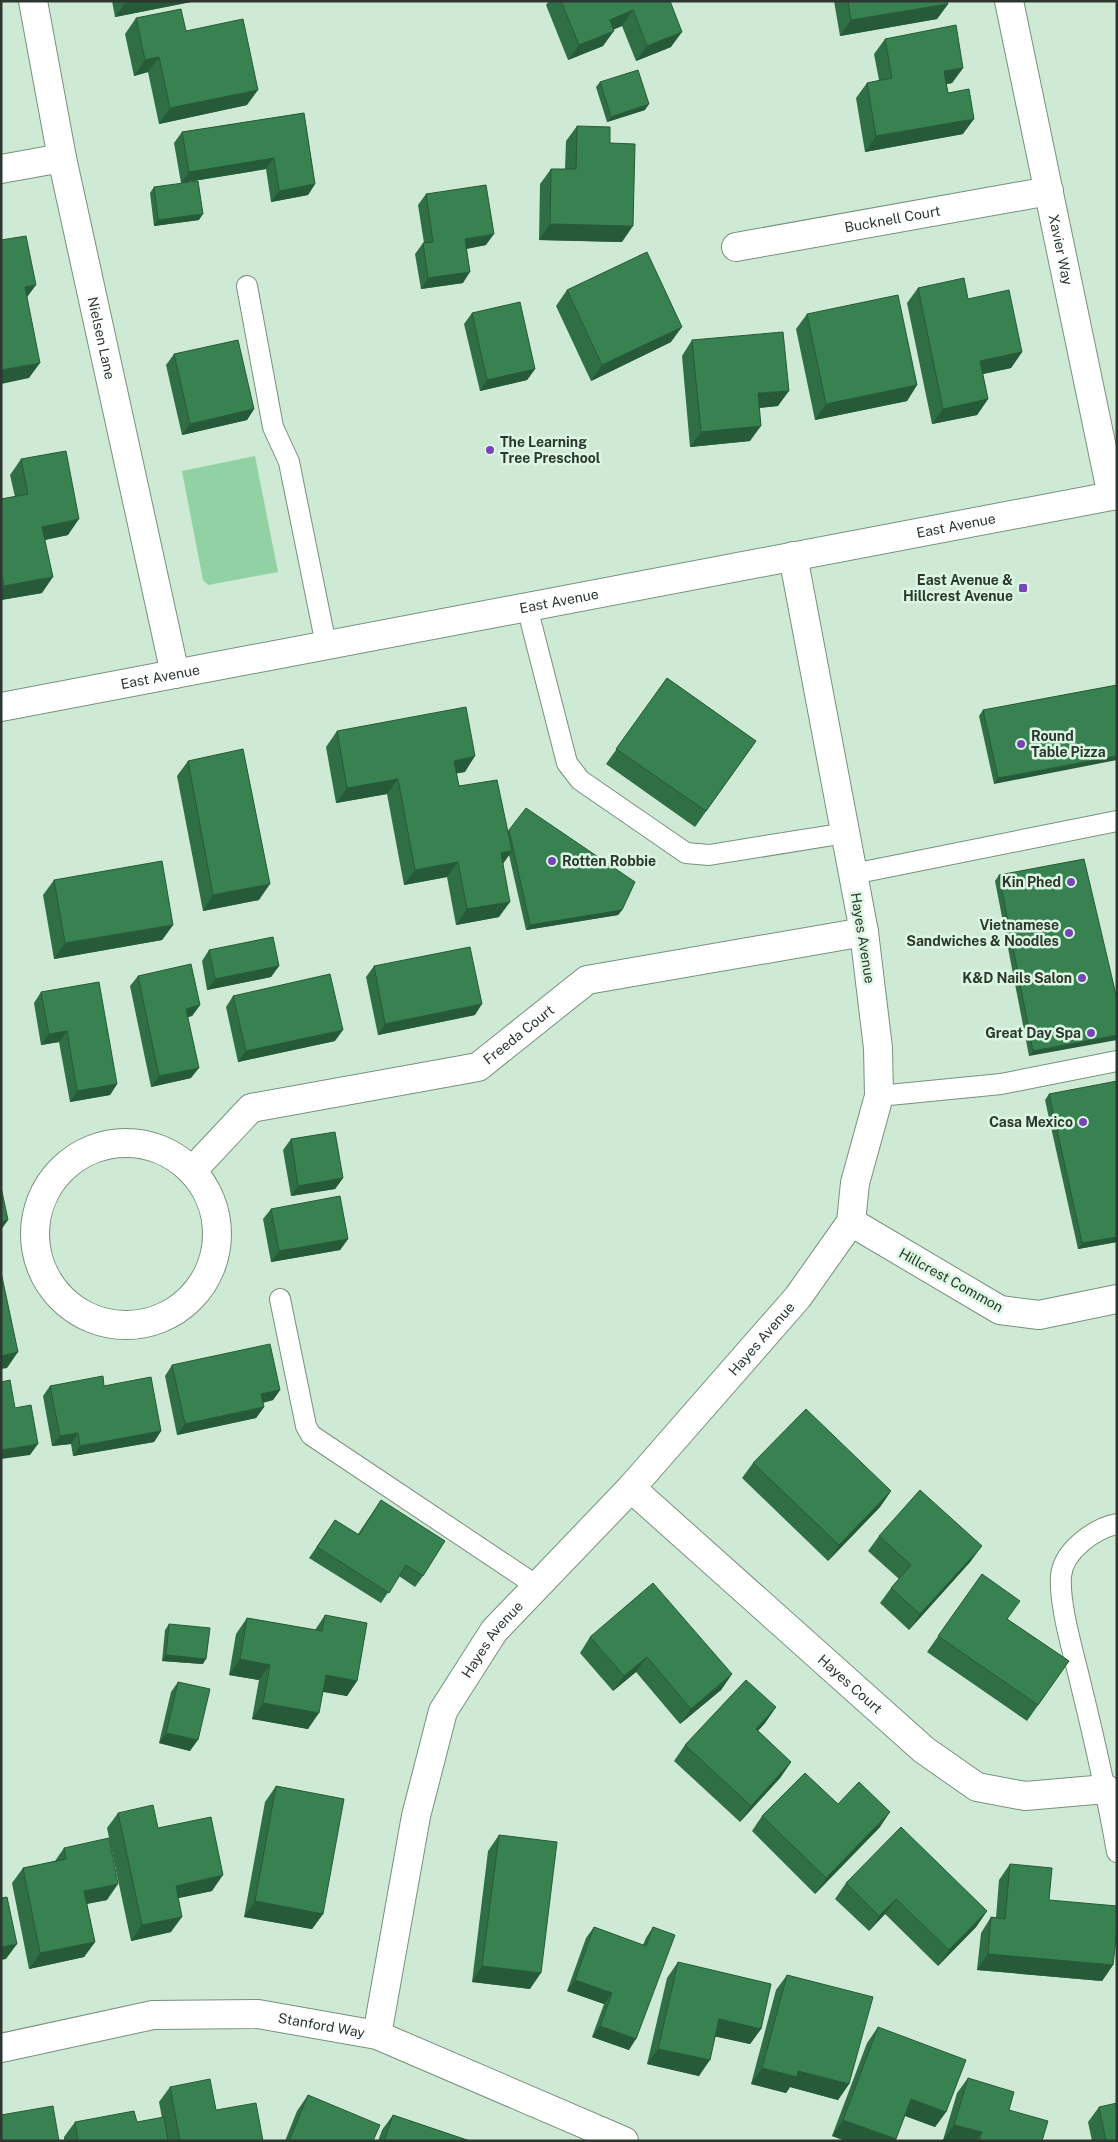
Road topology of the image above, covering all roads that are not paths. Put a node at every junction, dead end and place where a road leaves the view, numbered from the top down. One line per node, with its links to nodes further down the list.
1 (33, 1): 3 (street, Nielsen Lane)
2 (1010, 1): 5 (street, Xavier Way)
3 (62, 158): 4 (street); 12 (street, Nielsen Lane)
4 (1, 169)
5 (1049, 191): 6 (street, Bucknell Court); 8 (street, Xavier Way)
6 (736, 247)
7 (248, 286): 11 (lane)
8 (1114, 496): 9 (street, East Avenue)
9 (793, 556): 10 (street, East Avenue); 15 (street, Hayes Avenue)
10 (527, 607): 11 (street, East Avenue); 15 (lane)
11 (326, 645): 12 (street, East Avenue)
12 (175, 674): 13 (street, East Avenue)
13 (1, 707)
14 (1117, 821): 16 (lane)
15 (846, 834): 16 (street, Hayes Avenue)
16 (853, 874): 17 (street, Hayes Avenue)
17 (864, 932): 19 (street, Hayes Avenue); 20 (street, Freeda Court)
18 (1117, 1061): 19 (lane)
19 (879, 1096): 21 (street, Hayes Avenue)
20 (192, 1171): 20 (street)
21 (851, 1222): 23 (street, Hillcrest Common); 24 (street, Hayes Avenue)
22 (280, 1299): 26 (lane)
23 (1117, 1299)
24 (632, 1488): 26 (street, Hayes Avenue); 27 (street, Hayes Court)
25 (1117, 1524): 27 (lane)
26 (537, 1586): 29 (street, Hayes Avenue)
27 (1106, 1789): 28 (lane)
28 (1117, 1852)
29 (377, 2035): 30 (street, Stanford Way); 31 (street, Stanford Way)
30 (1, 2048)
31 (624, 2141)

